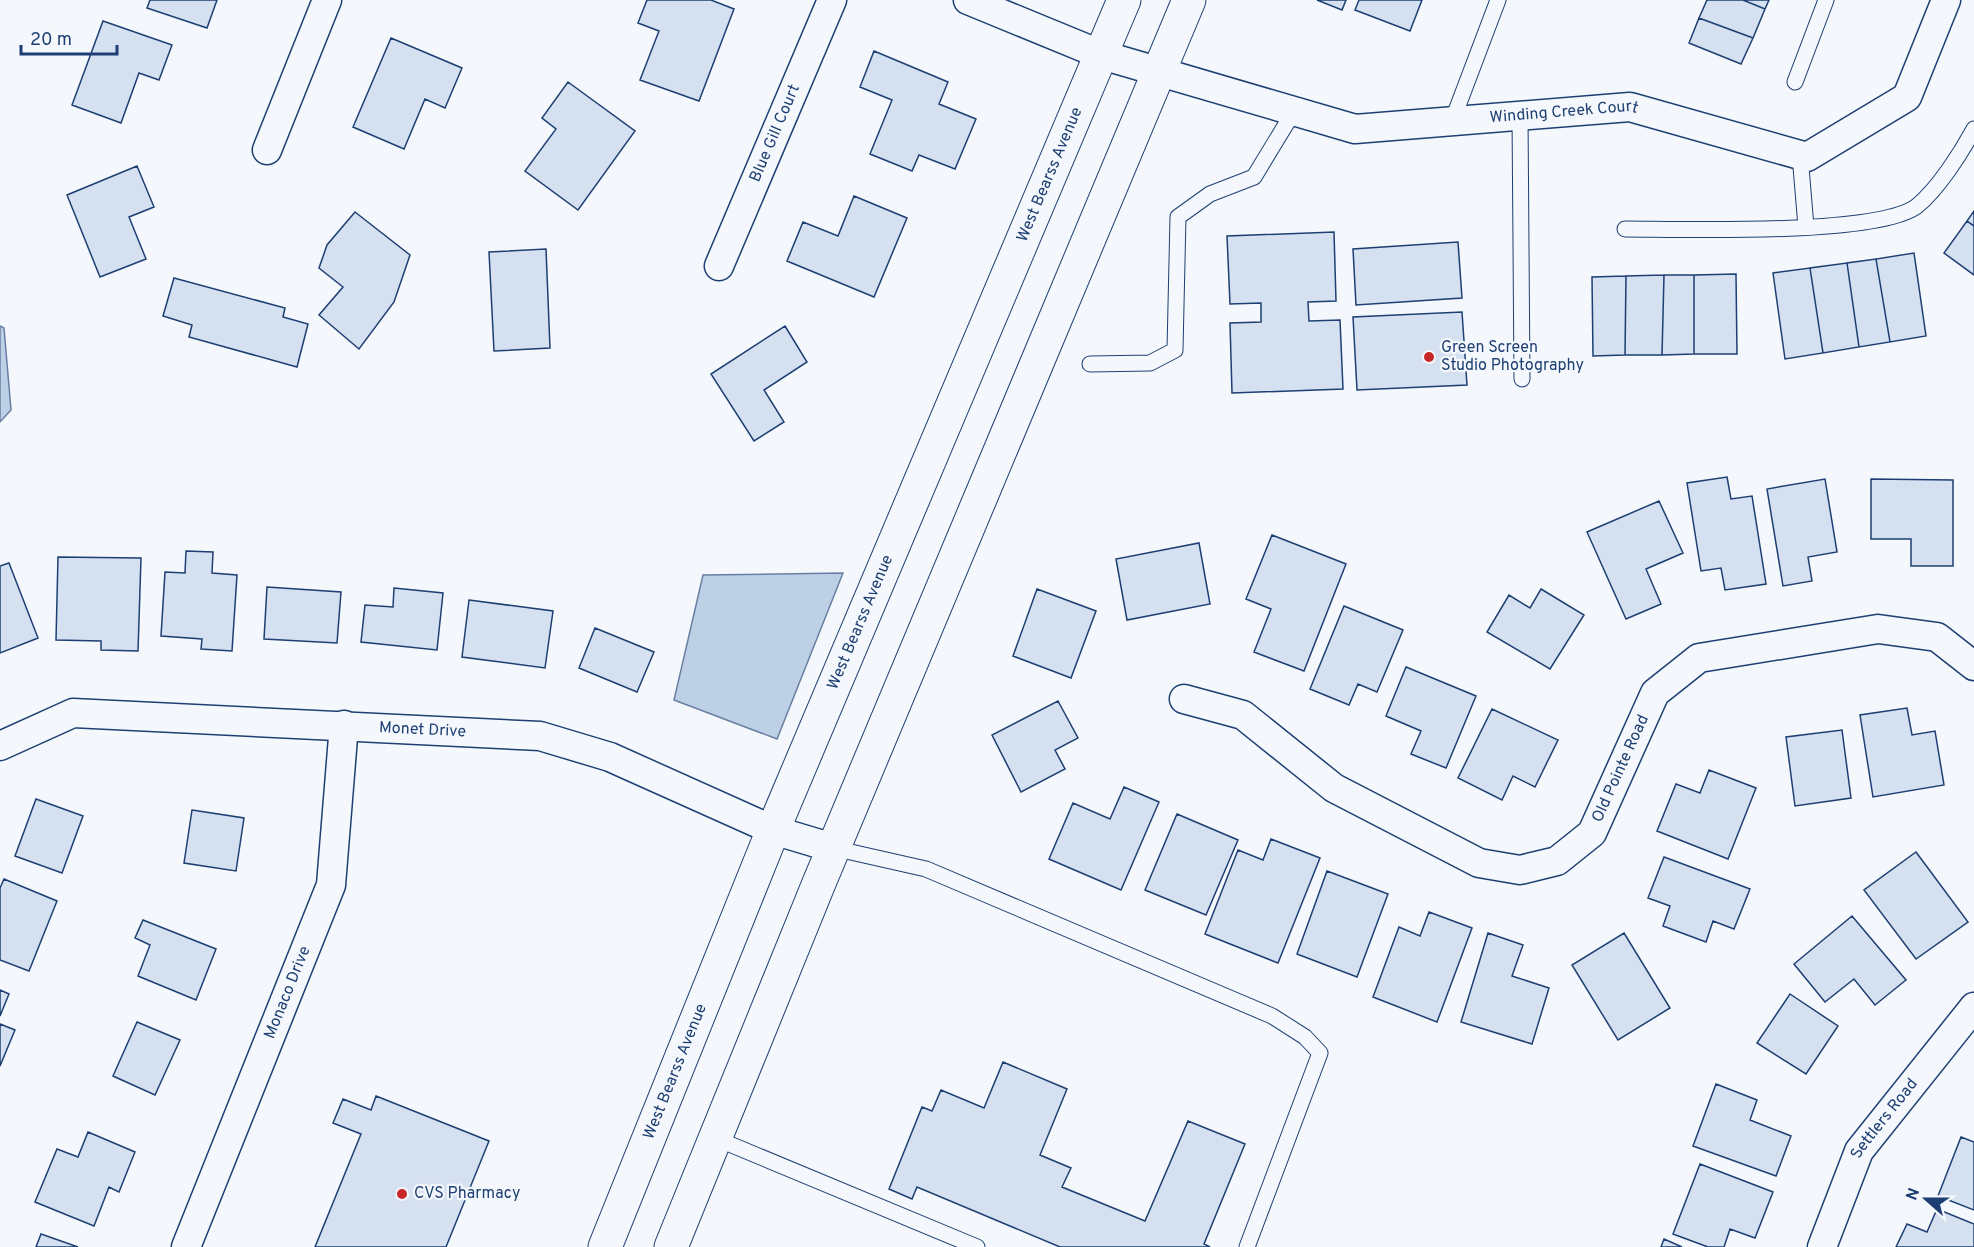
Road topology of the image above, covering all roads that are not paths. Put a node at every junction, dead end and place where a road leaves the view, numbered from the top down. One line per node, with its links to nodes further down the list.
1 (327, 0): 16 (street)
2 (832, 0): 20 (street, Blue Gill Court)
3 (968, 0): 9 (street, Winding Creek Court)
4 (1124, 0): 9 (main road, West Bearss Avenue)
5 (1189, 0): 10 (main road)
6 (1498, 0): 14 (lane)
7 (1826, 0): 11 (lane)
8 (1946, 0): 17 (street)
9 (1102, 55): 10 (street, Winding Creek Court); 27 (main road, West Bearss Avenue)
10 (1160, 72): 12 (street, Winding Creek Court); 28 (main road)
11 (1795, 82)
12 (1294, 111): 14 (street, Winding Creek Court); 21 (lane)
13 (1520, 115): 14 (street, Winding Creek Court); 17 (street, Winding Creek Court); 22 (lane)
14 (1453, 120)
15 (1974, 129): 18 (lane)
16 (267, 150)
17 (1800, 155): 18 (lane)
18 (1806, 227): 19 (lane)
19 (1625, 229)
20 (719, 266)
21 (1090, 363)
22 (1522, 379)
23 (1974, 666): 24 (street, Old Pointe Road)
24 (1184, 699)
25 (344, 725): 26 (street, Monet Drive); 27 (street, Monet Drive); 31 (street, Monaco Drive)
26 (0, 746)
27 (773, 830): 28 (street, Monet Drive); 32 (main road, West Bearss Avenue)
28 (833, 848): 30 (main road); 35 (lane)
29 (1974, 1007): 36 (street, Settlers Road)
30 (715, 1138): 33 (main road); 34 (lane)
31 (186, 1247)
32 (605, 1247)
33 (671, 1247)
34 (977, 1247)
35 (1246, 1247)
36 (1822, 1247)

